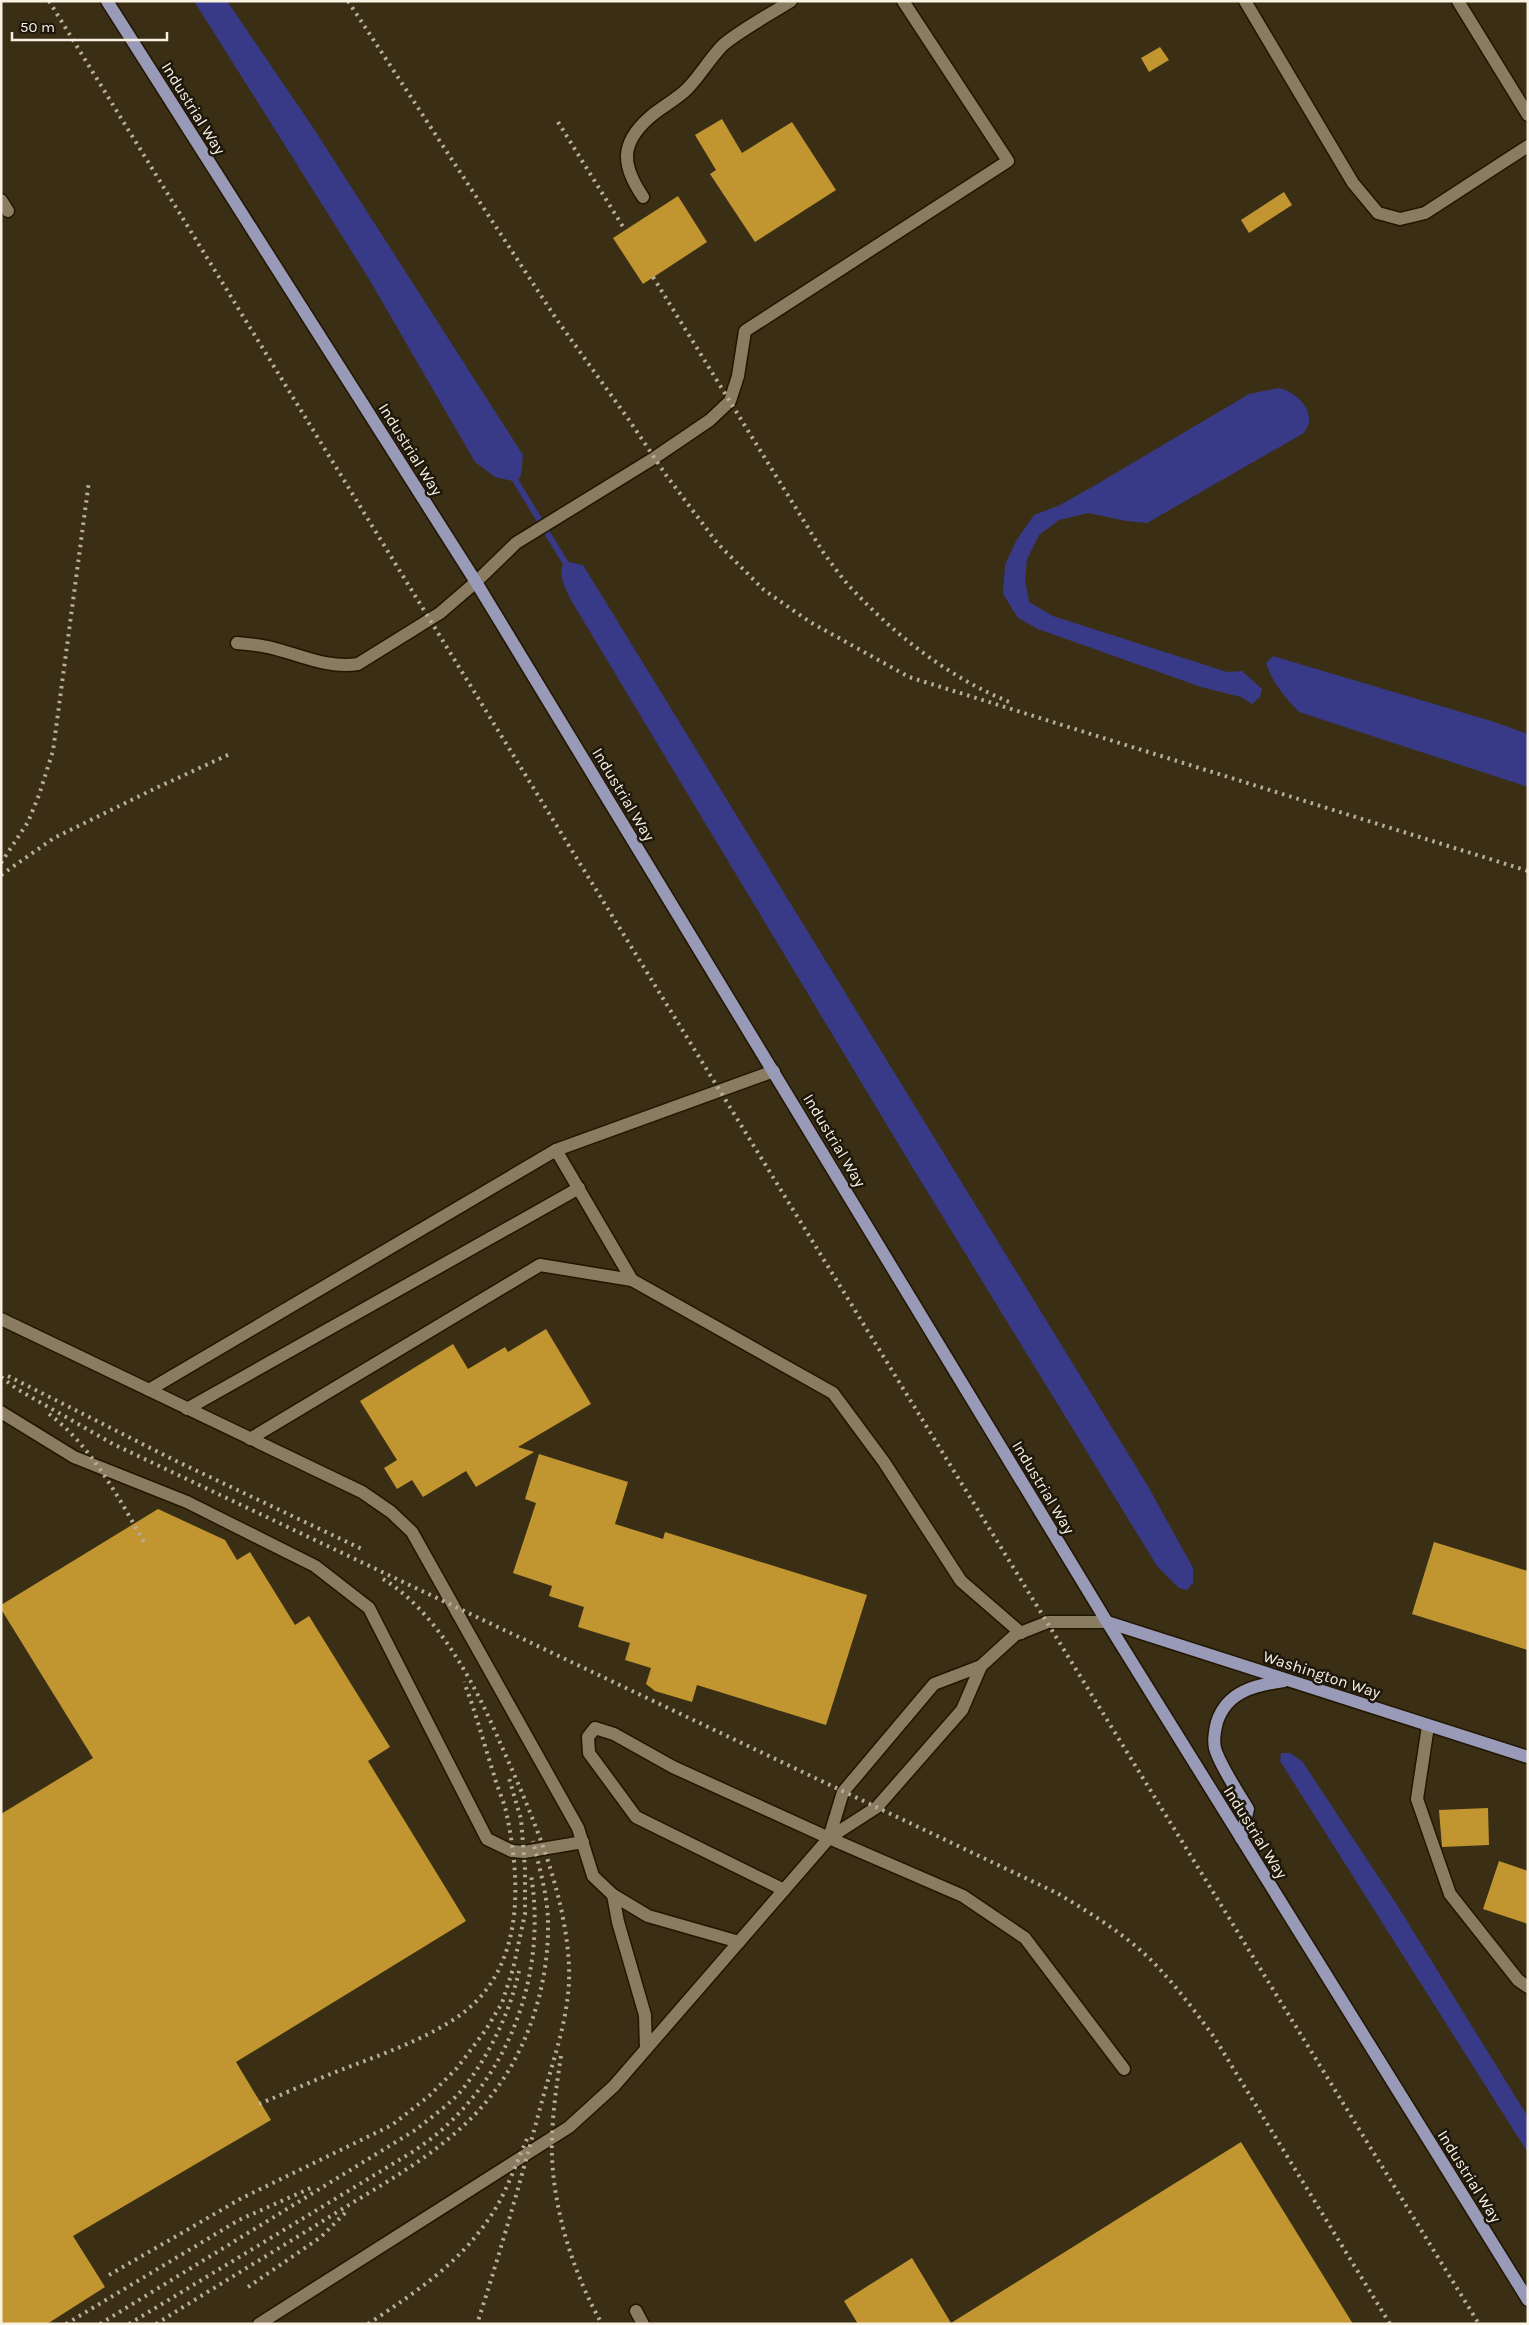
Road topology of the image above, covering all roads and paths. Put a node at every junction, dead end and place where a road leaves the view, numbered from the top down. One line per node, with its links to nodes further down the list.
1 (107, 1): 9 (main road, Industrial Way)
2 (791, 1): 8 (lane)
3 (904, 1): 9 (lane)
4 (1245, 1): 7 (lane)
5 (1458, 1): 6 (lane)
6 (1528, 115)
7 (1528, 146)
8 (643, 197)
9 (476, 582): 10 (lane); 11 (main road, Industrial Way)
10 (237, 643)
11 (774, 1071): 12 (lane); 20 (main road, Industrial Way)
12 (556, 1150): 13 (lane); 16 (lane)
13 (579, 1188): 14 (lane); 17 (lane)
14 (632, 1280): 19 (lane); 21 (lane)
15 (1, 1319): 16 (lane)
16 (149, 1390): 17 (lane)
17 (187, 1409): 19 (lane)
18 (1, 1412): 28 (lane)
19 (250, 1439): 28 (lane)
20 (1107, 1622): 21 (lane); 23 (main road, Washington Way); 27 (main road, Industrial Way)
21 (1021, 1633): 22 (lane)
22 (980, 1666): 26 (lane); 26 (lane)
23 (1288, 1681): 24 (main road, Washington Way); 27 (main road)
24 (1428, 1726): 25 (main road, Washington Way); 32 (lane)
25 (1528, 1757)
26 (829, 1838): 29 (lane); 29 (lane); 34 (lane)
27 (1241, 1838): 35 (main road, Industrial Way)
28 (582, 1842): 30 (lane)
29 (784, 1890): 31 (lane)
30 (613, 1896): 31 (lane); 33 (lane)
31 (739, 1942): 33 (lane)
32 (1528, 1987)
33 (646, 2049): 37 (lane)
34 (1124, 2069)
35 (1528, 2300)
36 (636, 2311): 38 (lane)
37 (259, 2324)
38 (643, 2324)

